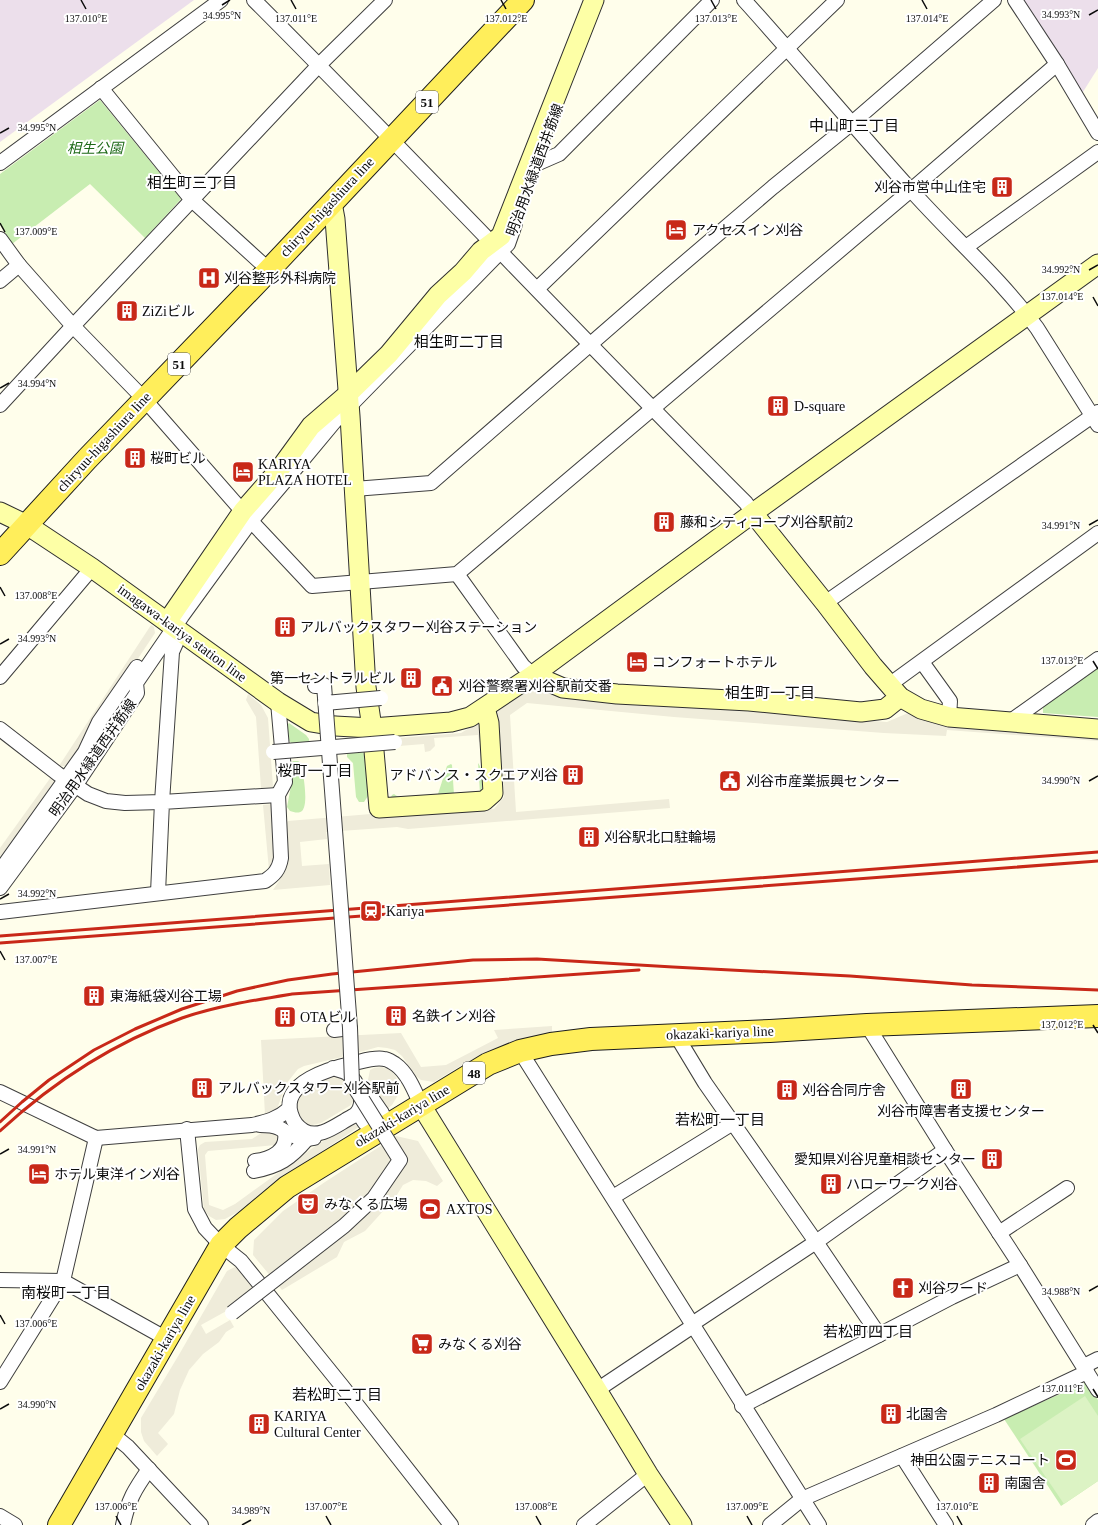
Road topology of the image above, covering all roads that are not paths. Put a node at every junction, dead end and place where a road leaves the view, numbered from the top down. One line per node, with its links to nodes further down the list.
1 (221, 0): 15 (street)
2 (254, 0): 14 (street)
3 (385, 0): 14 (street)
4 (523, 0): 18 (main road, chiryuu-higashiura line / 51)
5 (594, 0): 21 (street)
6 (602, 0): 21 (street, 明治用水緑道西井筋線)
7 (712, 0): 21 (street)
8 (744, 0): 12 (street)
9 (837, 0): 12 (street)
10 (994, 0): 16 (street)
11 (1015, 0): 13 (street)
12 (788, 49): 16 (street); 32 (street)
13 (1058, 64): 17 (street); 22 (street)
14 (319, 66): 18 (street); 23 (street)
15 (100, 88): 20 (street); 23 (street)
16 (852, 123): 22 (street); 35 (street)
17 (1097, 130)
18 (391, 140): 24 (main road, chiryuu-higashiura line / 51); 26 (street)
19 (1098, 152): 27 (street)
20 (0, 163)
21 (532, 166): 26 (street)
22 (911, 190): 27 (street); 39 (street)
23 (192, 200): 30 (street); 34 (street)
24 (332, 203): 30 (main road, chiryuu-higashiura line / 51); 37 (street)
25 (0, 239): 29 (street)
26 (496, 247): 32 (street); 37 (street)
27 (966, 247): 33 (street)
28 (1098, 264): 33 (street, imagawa-kariya station line)
29 (19, 265): 31 (street); 34 (street)
30 (269, 270): 36 (main road, chiryuu-higashiura line / 51)
31 (0, 281)
32 (537, 290): 35 (street)
33 (1028, 316): 40 (street); 43 (street, imagawa-kariya station line)
34 (74, 326): 36 (street); 38 (street)
35 (591, 345): 39 (street); 41 (street)
36 (145, 400): 44 (street); 45 (main road, chiryuu-higashiura line / 51)
37 (349, 401): 41 (street); 44 (street)
38 (0, 406)
39 (652, 409): 43 (street); 49 (street)
40 (1096, 418): 51 (street)
41 (354, 489): 50 (street)
42 (0, 512): 45 (street, imagawa-kariya station line)
43 (753, 513): 51 (street); 55 (street, imagawa-kariya station line)
44 (247, 516): 50 (street); 52 (street)
45 (27, 525): 47 (main road, chiryuu-higashiura line / 51); 48 (street, imagawa-kariya station line)
46 (1098, 533): 54 (street)
47 (0, 554)
48 (92, 568): 52 (street, imagawa-kariya station line); 56 (street)
49 (457, 574): 50 (street); 55 (street)
50 (361, 581): 65 (street)
51 (825, 603): 58 (street)
52 (174, 627): 60 (street, imagawa-kariya station line); 71 (street); 73 (street)
53 (1098, 659): 64 (street)
54 (922, 662): 58 (street); 63 (street)
55 (533, 675): 58 (street); 62 (street, imagawa-kariya station line)
56 (0, 677)
57 (315, 686): 61 (street)
58 (894, 691): 63 (street)
59 (381, 698): 61 (street, bridge)
60 (278, 702): 65 (street, imagawa-kariya station line); 72 (street)
61 (325, 703): 69 (street, bridge)
62 (485, 708): 65 (street, imagawa-kariya station line); 65 (street)
63 (949, 717): 64 (street)
64 (1008, 723): 67 (street)
65 (372, 728)
66 (0, 729): 71 (street)
67 (1098, 729)
68 (395, 742): 69 (street, bridge)
69 (329, 747): 70 (street, bridge); 80 (street, bridge)
70 (273, 752)
71 (70, 783): 73 (street); 74 (street); 75 (street, 明治用水緑道西井筋線)
72 (278, 795): 73 (street); 76 (street)
73 (162, 802): 76 (street)
74 (0, 871)
75 (0, 888)
76 (158, 893): 77 (street)
77 (0, 912)
78 (1098, 1016): 79 (main road, okazaki-kariya line / 48)
79 (867, 1025): 82 (main road, okazaki-kariya line / 48); 95 (street)
80 (350, 1028): 81 (street); 104 (street, bridge)
81 (334, 1030)
82 (676, 1035): 83 (main road, okazaki-kariya line / 48); 88 (street)
83 (520, 1050): 86 (main road, okazaki-kariya line / 48); 97 (street)
84 (333, 1068): 86 (street); 87 (street); 91 (street)
85 (0, 1092): 93 (street)
86 (422, 1105): 100 (main road, okazaki-kariya line / 48); 111 (street)
87 (289, 1109): 89 (street); 91 (street)
88 (733, 1123): 97 (street); 99 (street)
89 (252, 1124): 90 (street); 92 (street)
90 (187, 1129): 93 (street); 100 (street)
91 (327, 1131): 94 (street)
92 (285, 1133): 94 (street); 94 (street)
93 (96, 1138): 103 (street)
94 (307, 1139)
95 (945, 1150): 98 (street); 99 (street)
96 (1067, 1188): 98 (street)
97 (613, 1197): 105 (street)
98 (999, 1233): 101 (street)
99 (816, 1242): 105 (street); 106 (street)
100 (221, 1245): 107 (main road, okazaki-kariya line / 48); 125 (street)
101 (1020, 1265): 106 (street); 109 (street)
102 (0, 1280): 103 (street)
103 (63, 1281): 107 (street); 110 (street)
104 (232, 1313)
105 (693, 1325): 111 (street); 113 (street)
106 (879, 1335): 113 (street)
107 (167, 1339): 114 (main road, okazaki-kariya line / 48)
108 (1098, 1359): 109 (street)
109 (1086, 1369): 112 (street); 115 (street)
110 (0, 1382)
111 (598, 1390): 117 (street)
112 (1098, 1390)
113 (742, 1406): 118 (street)
114 (112, 1434): 116 (street); 122 (main road, okazaki-kariya line / 48)
115 (902, 1456): 118 (street); 130 (street)
116 (149, 1469): 123 (street); 124 (street)
117 (648, 1474): 126 (street); 127 (street)
118 (802, 1499): 128 (street); 129 (street)
119 (0, 1516): 121 (street)
120 (1098, 1521): 131 (street)
121 (15, 1525)
122 (59, 1525)
123 (123, 1525)
124 (201, 1525)
125 (451, 1525)
126 (584, 1525)
127 (682, 1525)
128 (770, 1525)
129 (818, 1525)
130 (946, 1525)
131 (1093, 1525)

